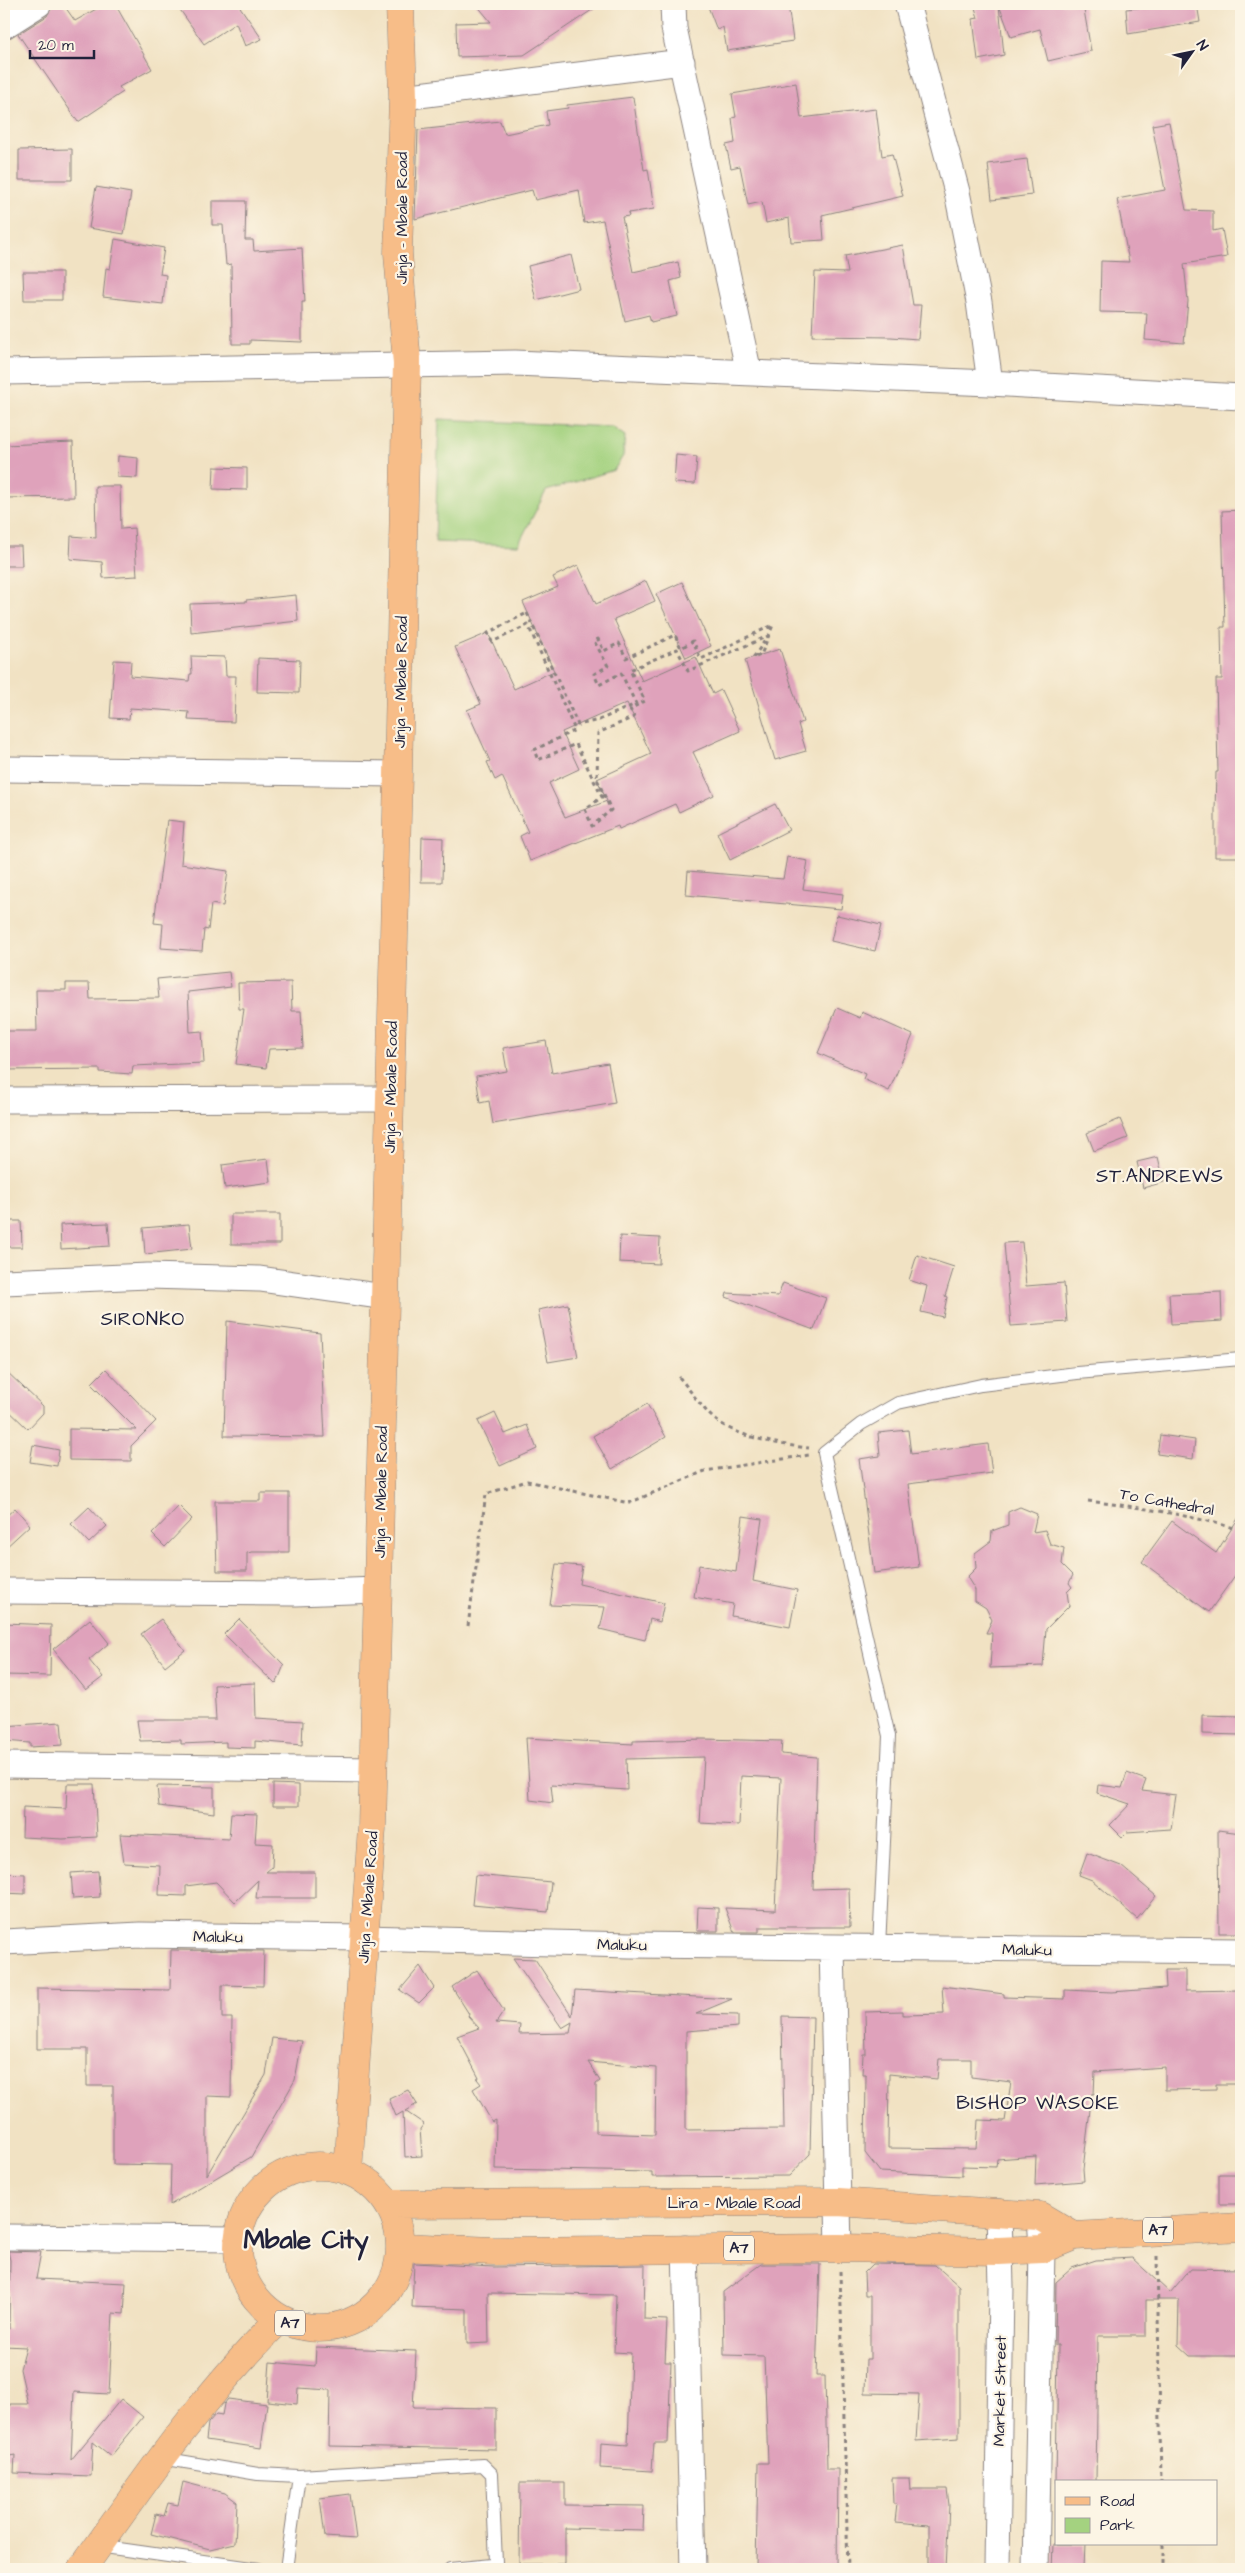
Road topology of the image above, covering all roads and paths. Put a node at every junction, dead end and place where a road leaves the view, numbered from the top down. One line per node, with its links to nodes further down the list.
1 (40, 4): 5 (street)
2 (400, 4): 7 (main road, Jinja - Mbale Road)
3 (673, 4): 6 (street)
4 (907, 4): 11 (street)
5 (4, 26)
6 (682, 62): 7 (street); 10 (street)
7 (402, 97): 8 (main road, Jinja - Mbale Road)
8 (407, 364): 9 (street); 10 (street); 15 (main road, Jinja - Mbale Road)
9 (4, 372)
10 (749, 373): 11 (street)
11 (990, 383): 12 (street)
12 (1241, 397)
13 (681, 648): 13 (path)
14 (4, 769): 15 (street)
15 (398, 774): 16 (main road, Jinja - Mbale Road)
16 (390, 1098): 17 (street); 19 (main road, Jinja - Mbale Road)
17 (4, 1100)
18 (4, 1282): 19 (street)
19 (385, 1297): 25 (main road, Jinja - Mbale Road)
20 (1241, 1360): 22 (lane)
21 (679, 1377): 22 (path)
22 (824, 1453): 27 (path); 33 (lane)
23 (1088, 1501): 24 (path, To Cathedral)
24 (1241, 1530)
25 (377, 1590): 26 (street); 29 (main road, Jinja - Mbale Road)
26 (4, 1591)
27 (468, 1626)
28 (4, 1765): 29 (street)
29 (373, 1770): 30 (main road, Jinja - Mbale Road)
30 (364, 1938): 31 (street, Maluku); 32 (street, Maluku); 35 (main road, Jinja - Mbale Road)
31 (4, 1942)
32 (832, 1947): 33 (street, Maluku); 36 (street)
33 (879, 1947): 34 (street, Maluku)
34 (1241, 1951)
35 (348, 2170): 37 (main road, A7); 44 (main road, A7)
36 (838, 2202): 37 (main road, Lira - Mbale Road); 38 (main road, Lira - Mbale Road); 47 (street)
37 (388, 2204): 45 (main road, A7)
38 (999, 2212): 39 (main road, Lira - Mbale Road); 49 (street, Market Street)
39 (1040, 2216): 42 (main road, Lira - Mbale Road); 48 (street)
40 (1241, 2227): 41 (main road, A7)
41 (1156, 2230): 42 (main road, A7); 53 (path)
42 (1074, 2236): 48 (main road, A7)
43 (4, 2237): 44 (street)
44 (238, 2239): 50 (main road, A7)
45 (401, 2247): 46 (main road, A7); 50 (main road, A7)
46 (685, 2248): 47 (main road, A7); 60 (street)
47 (839, 2248): 49 (main road, A7); 61 (path)
48 (1042, 2250): 49 (main road, A7); 63 (street)
49 (999, 2251): 62 (street, Market Street)
50 (280, 2319): 51 (main road, A7)
51 (161, 2458): 52 (lane); 54 (main road, A7)
52 (299, 2476): 58 (lane); 59 (lane)
53 (1162, 2480)
54 (98, 2546): 56 (main road, A7); 57 (lane)
55 (1163, 2546): 64 (path)
56 (82, 2569)
57 (259, 2569)
58 (286, 2569)
59 (450, 2569)
60 (693, 2569)
61 (848, 2569)
62 (997, 2569)
63 (1036, 2569)
64 (1163, 2569)

